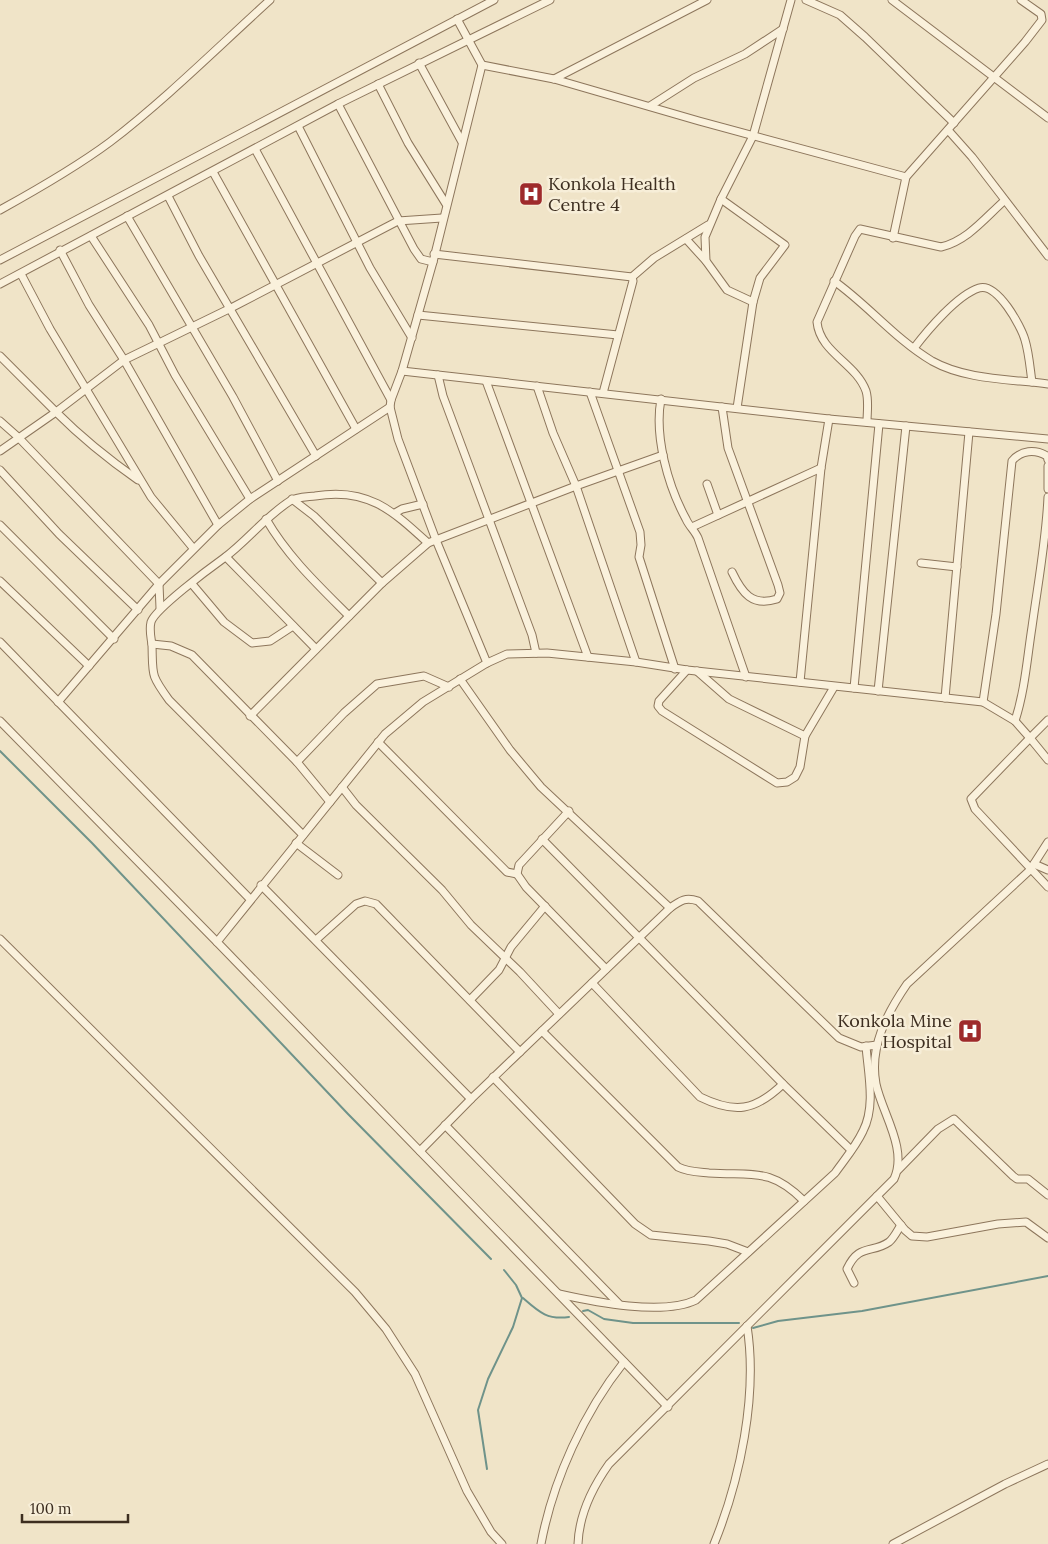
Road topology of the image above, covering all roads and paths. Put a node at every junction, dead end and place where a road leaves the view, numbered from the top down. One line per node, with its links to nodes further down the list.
1 (270, 0): 32 (street)
2 (494, 0): 9 (street)
3 (550, 0): 11 (street)
4 (707, 0): 15 (street)
5 (791, 0): 10 (street)
6 (806, 0): 20 (street)
7 (892, 0): 14 (street)
8 (1021, 0): 14 (street)
9 (457, 19): 11 (street); 44 (street)
10 (783, 29): 18 (street); 23 (street)
11 (470, 40): 12 (street); 13 (street)
12 (419, 63): 16 (street); 24 (street)
13 (482, 65): 15 (street); 24 (street)
14 (993, 78): 19 (street); 20 (street)
15 (554, 79): 18 (street)
16 (378, 84): 17 (street); 31 (street)
17 (338, 104): 21 (street); 35 (street)
18 (650, 106): 23 (street)
19 (1048, 118)
20 (954, 123): 22 (street)
21 (298, 126): 25 (street); 40 (street)
22 (948, 130): 27 (street); 30 (street)
23 (753, 136): 27 (street); 29 (street)
24 (462, 142): 31 (street)
25 (255, 149): 26 (street); 46 (street)
26 (213, 172): 28 (street); 51 (street)
27 (906, 177): 38 (street)
28 (168, 196): 33 (street); 53 (street)
29 (721, 199): 36 (street); 52 (street)
30 (1004, 200): 38 (street); 42 (street)
31 (446, 204): 34 (street)
32 (0, 210)
33 (127, 216): 37 (street); 55 (street)
34 (442, 218): 35 (street); 43 (street)
35 (398, 221): 40 (street); 43 (street)
36 (708, 225): 39 (street); 45 (street)
37 (91, 236): 41 (street); 58 (street)
38 (893, 238): 49 (street)
39 (686, 239): 45 (street); 48 (street)
40 (357, 242): 46 (street); 57 (street)
41 (60, 250): 47 (street); 61 (street)
42 (1048, 256)
43 (434, 258): 48 (street); 54 (street)
44 (0, 260)
45 (706, 262): 52 (street)
46 (318, 263): 51 (street); 72 (street)
47 (21, 274): 50 (street); 68 (street)
48 (632, 277): 56 (street)
49 (834, 281): 59 (street); 78 (street)
50 (0, 284)
51 (275, 285): 53 (street); 81 (street)
52 (752, 302): 74 (street)
53 (231, 308): 55 (street); 87 (street)
54 (418, 315): 56 (street); 57 (street)
55 (191, 328): 58 (street); 93 (street)
56 (618, 335): 70 (street)
57 (412, 338): 62 (street)
58 (159, 344): 61 (street); 99 (street)
59 (914, 348): 65 (street); 65 (street)
60 (0, 356): 75 (street)
61 (124, 360): 68 (street); 109 (street)
62 (402, 371): 63 (street); 72 (street)
63 (438, 376): 64 (street); 107 (street)
64 (486, 381): 67 (street); 103 (street)
65 (1032, 382): 66 (street)
66 (1048, 384)
67 (537, 386): 69 (street); 96 (street)
68 (86, 391): 75 (street); 94 (street)
69 (590, 392): 70 (street); 92 (street)
70 (603, 393): 71 (street)
71 (661, 399): 73 (street); 86 (street)
72 (391, 403): 81 (street); 102 (street)
73 (722, 407): 74 (street); 101 (street)
74 (737, 408): 76 (street)
75 (56, 412): 83 (street); 94 (street)
76 (829, 419): 78 (street); 90 (street)
77 (0, 421): 83 (street)
78 (867, 422): 79 (street)
79 (879, 424): 80 (street); 144 (street)
80 (906, 426): 82 (street); 145 (street)
81 (356, 429): 87 (street)
82 (969, 432): 84 (street); 116 (street)
83 (18, 436): 85 (street); 120 (street)
84 (1048, 439)
85 (0, 451)
86 (663, 455): 92 (street); 110 (street)
87 (316, 456): 93 (street)
88 (1048, 460): 148 (street)
89 (1048, 466): 97 (street)
90 (820, 468): 101 (street); 141 (street)
91 (0, 470): 124 (street)
92 (618, 472): 96 (street); 136 (street)
93 (278, 481): 99 (street)
94 (141, 482): 113 (street)
95 (706, 484): 105 (street)
96 (576, 486): 103 (street); 133 (street)
97 (1048, 489)
98 (1048, 497): 152 (street)
99 (250, 499): 109 (street)
100 (292, 500): 104 (street); 106 (street); 119 (street)
101 (746, 501): 105 (street); 117 (street)
102 (423, 504): 104 (street); 111 (street)
103 (530, 504): 107 (street); 132 (street)
104 (395, 513): 112 (street)
105 (718, 515): 110 (street)
106 (266, 519): 114 (street); 125 (street)
107 (488, 520): 111 (street); 131 (street)
108 (0, 525): 127 (street)
109 (218, 525): 113 (street)
110 (692, 527): 139 (street)
111 (436, 540): 112 (street); 134 (street)
112 (428, 543): 119 (street)
113 (194, 548): 120 (street)
114 (226, 557): 121 (street); 126 (street)
115 (921, 564): 116 (street)
116 (957, 567): 146 (street)
117 (732, 572)
118 (0, 581): 135 (street)
119 (382, 583): 125 (street)
120 (159, 584): 122 (street); 123 (street)
121 (192, 584): 123 (street); 126 (street)
122 (148, 598): 123 (street); 124 (street)
123 (160, 608): 129 (street)
124 (138, 610): 127 (street)
125 (349, 616): 130 (street)
126 (293, 626): 130 (street)
127 (114, 638): 135 (street)
128 (0, 642): 147 (street)
129 (152, 644): 149 (street); 161 (street)
130 (316, 650): 149 (street)
131 (536, 653): 132 (street); 134 (street)
132 (588, 657): 133 (street)
133 (636, 662): 136 (street)
134 (487, 663): 140 (street)
135 (89, 666): 147 (street)
136 (675, 669): 137 (street)
137 (687, 670): 138 (street); 153 (street)
138 (696, 671): 139 (street); 153 (street)
139 (746, 677): 141 (street)
140 (460, 679): 143 (street); 160 (street)
141 (800, 682): 142 (street)
142 (834, 686): 144 (street); 153 (street)
143 (449, 687): 155 (street); 157 (street)
144 (854, 688): 145 (street)
145 (878, 691): 146 (street)
146 (945, 698): 148 (street)
147 (58, 702): 171 (street)
148 (983, 702): 152 (street)
149 (250, 716): 157 (street)
150 (1048, 720): 154 (street)
151 (0, 721): 177 (street)
152 (1015, 721): 154 (street)
153 (805, 736)
154 (1030, 738): 156 (street); 165 (street)
155 (378, 742): 158 (street); 167 (street)
156 (1048, 760)
157 (296, 762): 159 (street)
158 (342, 787): 159 (street); 178 (street)
159 (330, 802): 161 (street)
160 (569, 811): 162 (street); 173 (street)
161 (302, 835): 164 (street)
162 (542, 840): 167 (street); 174 (street)
163 (1048, 842): 165 (street)
164 (296, 843): 168 (street); 169 (street)
165 (1032, 867): 166 (street); 170 (street); 184 (street)
166 (1048, 870)
167 (517, 874): 172 (street)
168 (338, 875)
169 (261, 885): 171 (street); 176 (street)
170 (1048, 887)
171 (250, 898): 177 (street)
172 (545, 906): 178 (street); 179 (street)
173 (670, 908): 174 (street); 185 (street)
174 (640, 936): 179 (street); 188 (street)
175 (0, 939): 207 (street)
176 (317, 939): 181 (street); 189 (street)
177 (216, 942): 192 (street)
178 (505, 958): 181 (street); 182 (street)
179 (606, 969): 180 (street)
180 (592, 983): 182 (street); 188 (street)
181 (470, 1000): 186 (street)
182 (560, 1014): 183 (street)
183 (542, 1031): 186 (street); 196 (street)
184 (877, 1045): 185 (street); 193 (street)
185 (866, 1046): 191 (street)
186 (520, 1052): 187 (street)
187 (493, 1077): 189 (street); 199 (street)
188 (783, 1084): 191 (street)
189 (471, 1099): 190 (street)
190 (445, 1125): 192 (street); 202 (street)
191 (851, 1150): 196 (street)
192 (420, 1151): 201 (street)
193 (898, 1170): 194 (street); 195 (street)
194 (1048, 1195)
195 (876, 1196): 197 (street); 203 (street)
196 (804, 1200): 199 (street)
197 (900, 1225): 198 (street); 200 (street)
198 (1048, 1238)
199 (748, 1252): 202 (street)
200 (854, 1284)
201 (558, 1294): 202 (street); 204 (street)
202 (619, 1304)
203 (747, 1326): 205 (street); 210 (street)
204 (624, 1362): 205 (street); 208 (street)
205 (668, 1407): 209 (street)
206 (1048, 1464): 211 (street)
207 (502, 1544)
208 (541, 1544)
209 (578, 1544)
210 (714, 1544)
211 (893, 1544)

